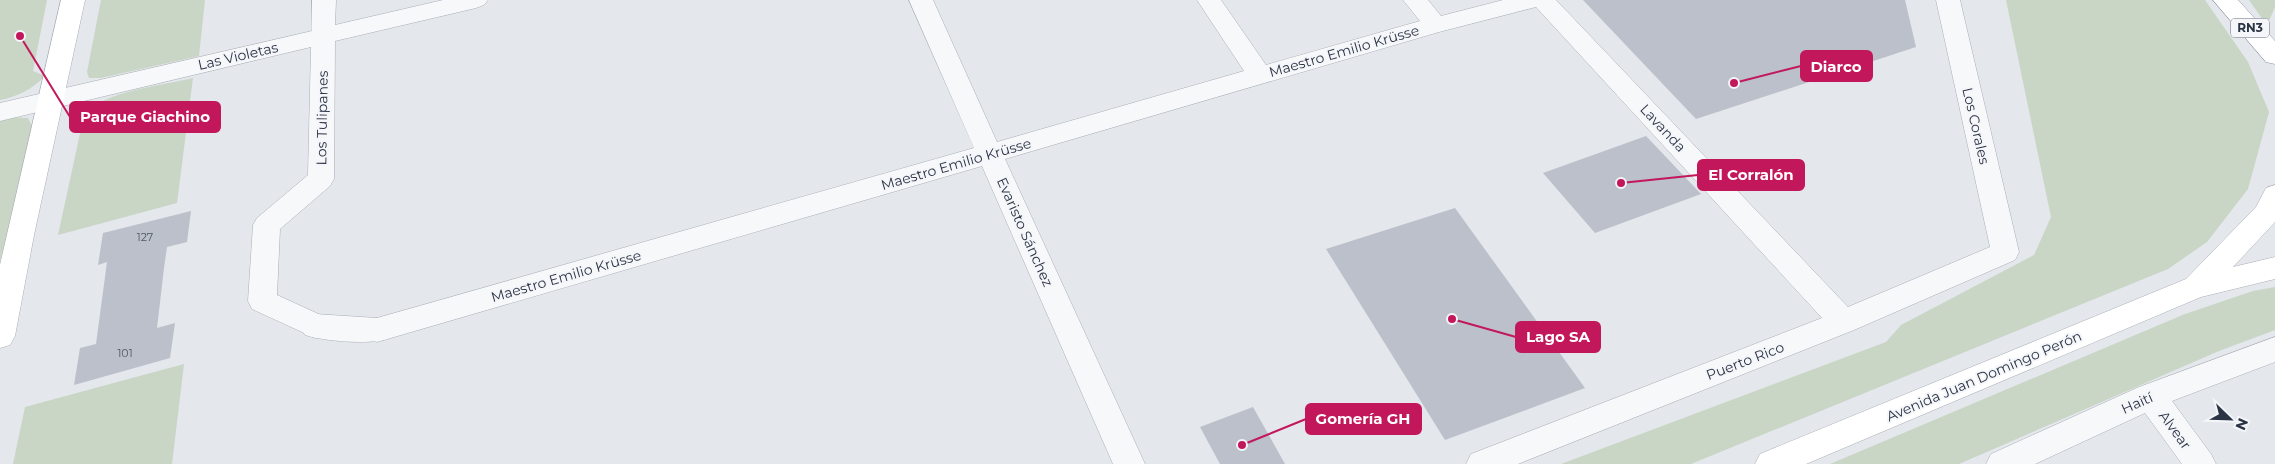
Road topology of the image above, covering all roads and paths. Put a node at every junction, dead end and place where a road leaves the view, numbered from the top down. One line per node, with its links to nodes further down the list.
1 (73, 0): 15 (main road)
2 (324, 0): 12 (street, Los Tulipanes)
3 (476, 0): 12 (street, Las Violetas)
4 (921, 0): 17 (street, Evaristo Sánchez)
5 (1209, 0): 14 (street)
6 (1415, 0): 11 (street)
7 (1534, 0): 11 (street, Maestro Emilio Krüsse)
8 (1543, 0): 22 (street, Lavanda)
9 (1948, 0): 19 (street, Los Corales)
10 (2225, 0): 13 (main road, RN3)
11 (1436, 24): 14 (street, Maestro Emilio Krüsse)
12 (323, 36): 15 (street, Las Violetas); 23 (street, Los Tulipanes)
13 (2275, 56)
14 (1260, 76): 17 (street, Maestro Emilio Krüsse)
15 (51, 100): 16 (street, Las Violetas); 24 (main road)
16 (0, 112)
17 (990, 154): 23 (street, Maestro Emilio Krüsse); 27 (street, Evaristo Sánchez)
18 (2275, 195): 21 (main road, Avenida Juan Domingo Perón)
19 (2005, 252): 22 (street, Puerto Rico)
20 (2275, 268): 21 (main road, Avenida Juan Domingo Perón)
21 (2196, 287): 29 (main road, Avenida Juan Domingo Perón)
22 (1844, 322): 28 (street, Puerto Rico)
23 (315, 326)
24 (0, 336)
25 (2275, 350): 26 (street, Haití)
26 (2150, 396): 30 (street, Haití); 31 (street, Alvear)
27 (1129, 464)
28 (1482, 464)
29 (1771, 464)
30 (2002, 464)
31 (2200, 464)

